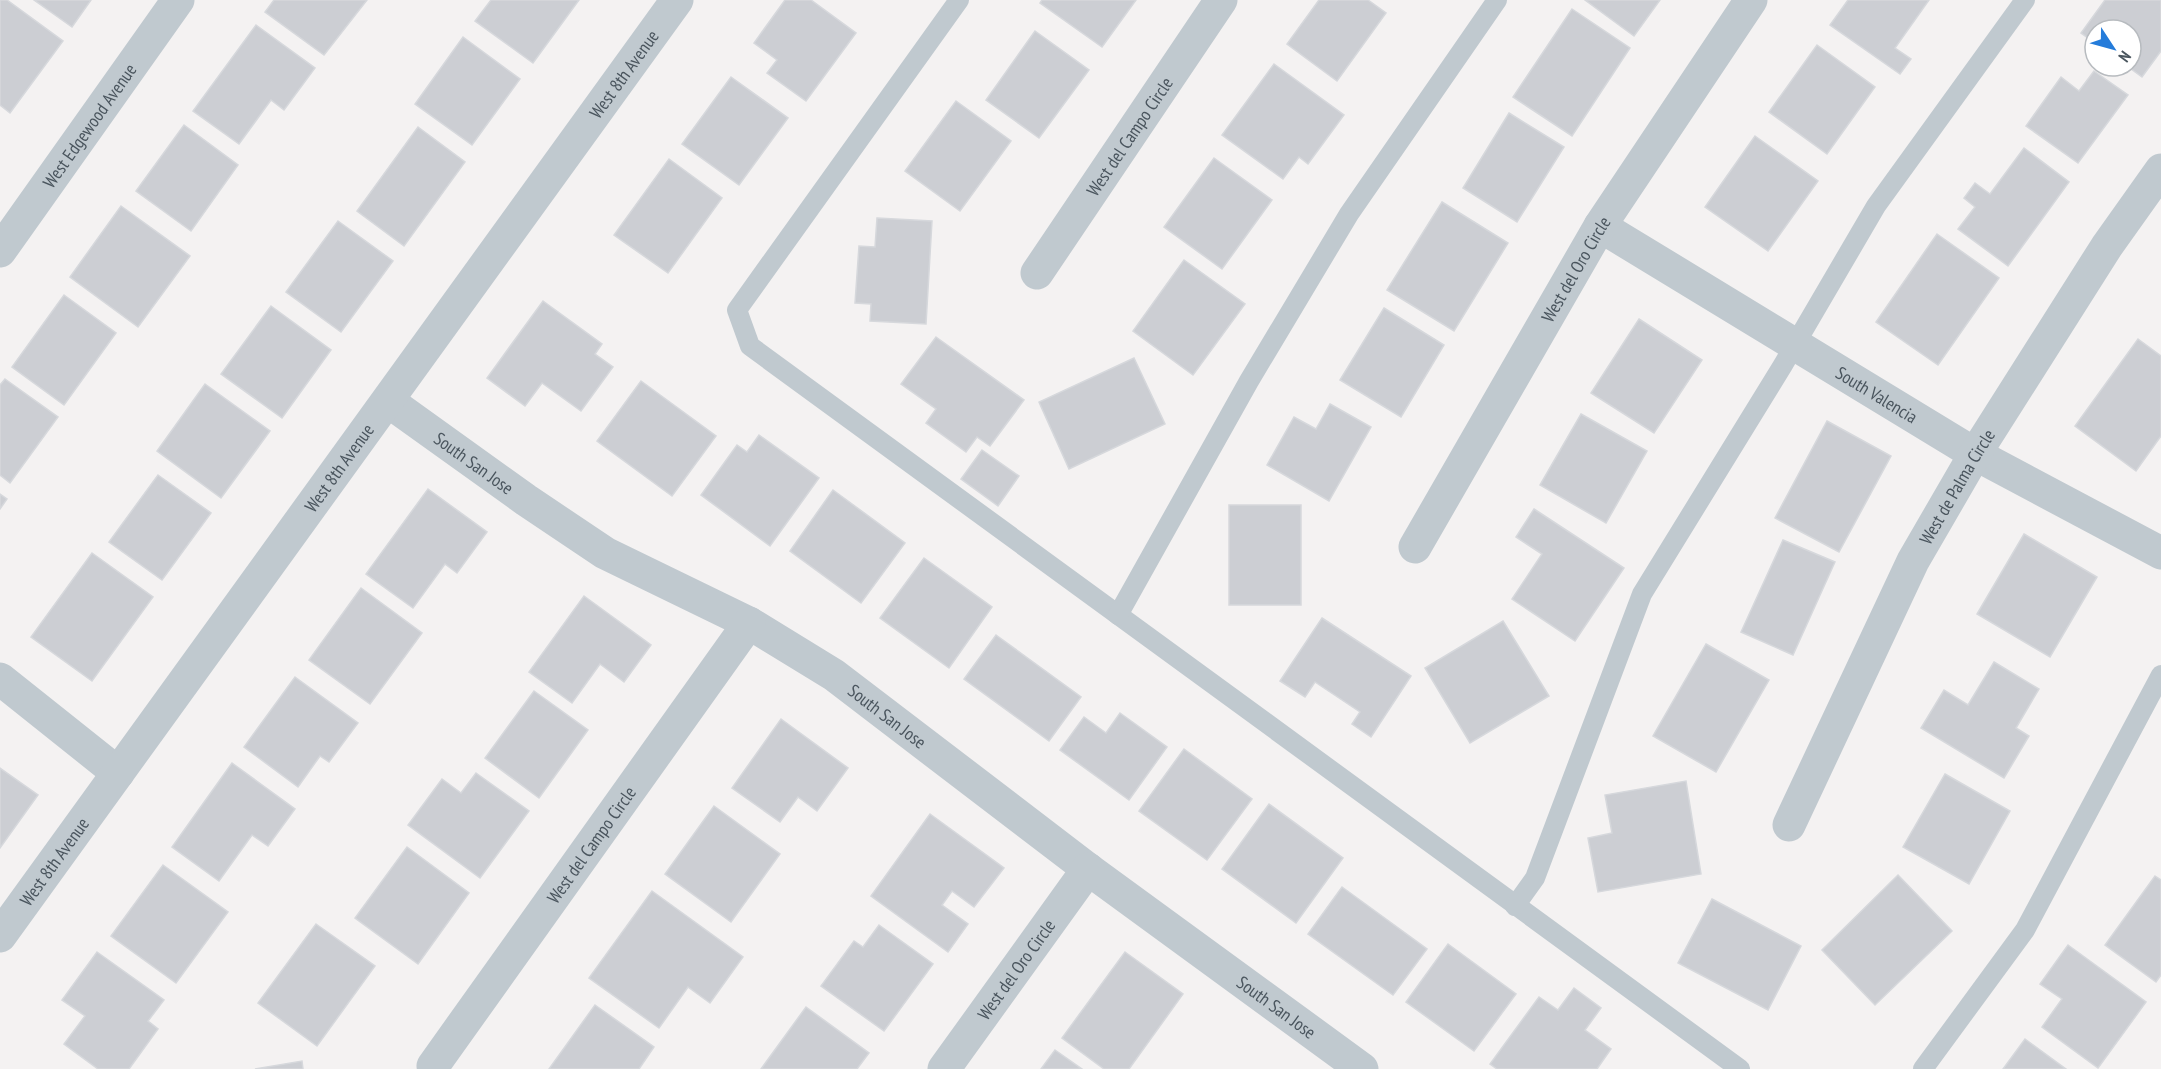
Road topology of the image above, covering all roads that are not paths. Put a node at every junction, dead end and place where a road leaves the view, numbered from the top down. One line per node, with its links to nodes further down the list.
1 (178, 0): 10 (street, West Edgewood Avenue)
2 (677, 0): 13 (street, West 8th Avenue)
3 (959, 0): 17 (lane)
4 (1221, 0): 11 (street, West del Campo Circle)
5 (1497, 0): 17 (lane)
6 (1751, 0): 9 (street, West del Oro Circle)
7 (2025, 0): 12 (lane)
8 (2161, 170): 14 (street, West de Palma Circle)
9 (1600, 226): 12 (street, South Valencia); 15 (street, West del Oro Circle)
10 (0, 251)
11 (1037, 273)
12 (1795, 345): 14 (street, South Valencia); 24 (lane)
13 (388, 401): 18 (street, South San Jose); 21 (street, West 8th Avenue)
14 (1975, 454): 16 (street, South Valencia); 22 (street, West de Palma Circle)
15 (1415, 548)
16 (2161, 553)
17 (1118, 615): 24 (lane)
18 (749, 623): 23 (street, South San Jose); 26 (street, West del Campo Circle)
19 (2161, 675): 30 (lane)
20 (0, 679): 21 (street)
21 (118, 773): 25 (street, West 8th Avenue)
22 (1789, 825)
23 (1088, 869): 27 (street, West del Oro Circle); 28 (street, South San Jose)
24 (1515, 906): 29 (lane)
25 (0, 936)
26 (433, 1066)
27 (944, 1069)
28 (1362, 1069)
29 (1740, 1069)
30 (1923, 1069)

